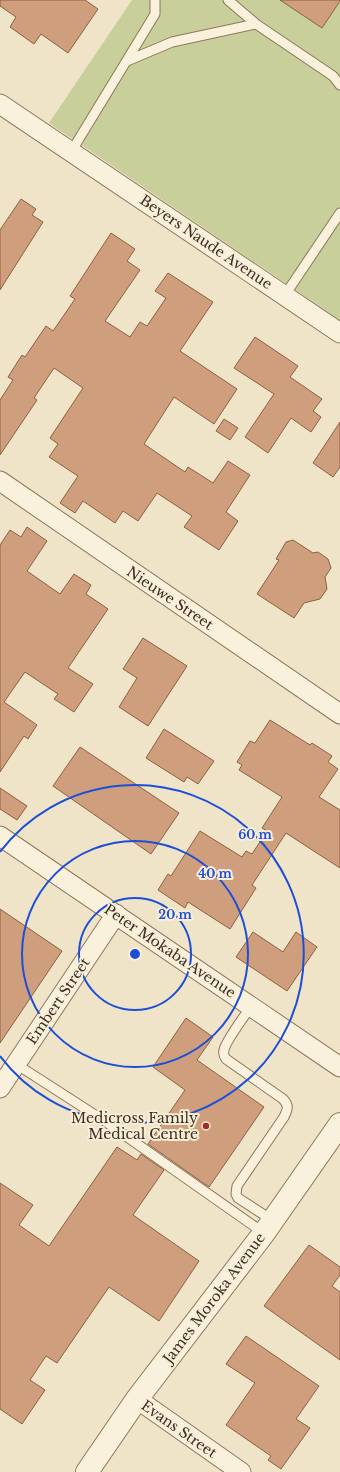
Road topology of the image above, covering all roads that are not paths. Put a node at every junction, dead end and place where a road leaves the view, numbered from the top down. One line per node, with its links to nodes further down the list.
1 (155, 0): 4 (lane)
2 (228, 0): 3 (lane)
3 (256, 24): 4 (lane); 5 (lane)
4 (127, 61): 7 (lane)
5 (340, 84)
6 (0, 104): 7 (street, Beyers Naude Avenue)
7 (71, 152): 9 (street, Beyers Naude Avenue)
8 (340, 213): 9 (lane)
9 (285, 295): 10 (street, Beyers Naude Avenue)
10 (340, 333)
11 (0, 481): 12 (street, Nieuwe Street)
12 (340, 714)
13 (0, 836): 14 (street, Peter Mokaba Avenue)
14 (116, 914): 15 (street, Peter Mokaba Avenue); 16 (street, Embert Street)
15 (251, 1006): 17 (street, Peter Mokaba Avenue); 20 (lane)
16 (16, 1064): 18 (street, Embert Street); 20 (lane)
17 (340, 1067)
18 (0, 1088)
19 (340, 1124): 20 (street, James Moroka Avenue)
20 (268, 1226): 21 (street, James Moroka Avenue)
21 (137, 1400): 22 (street, James Moroka Avenue); 23 (street, Evans Street)
22 (86, 1472)
23 (241, 1472)

